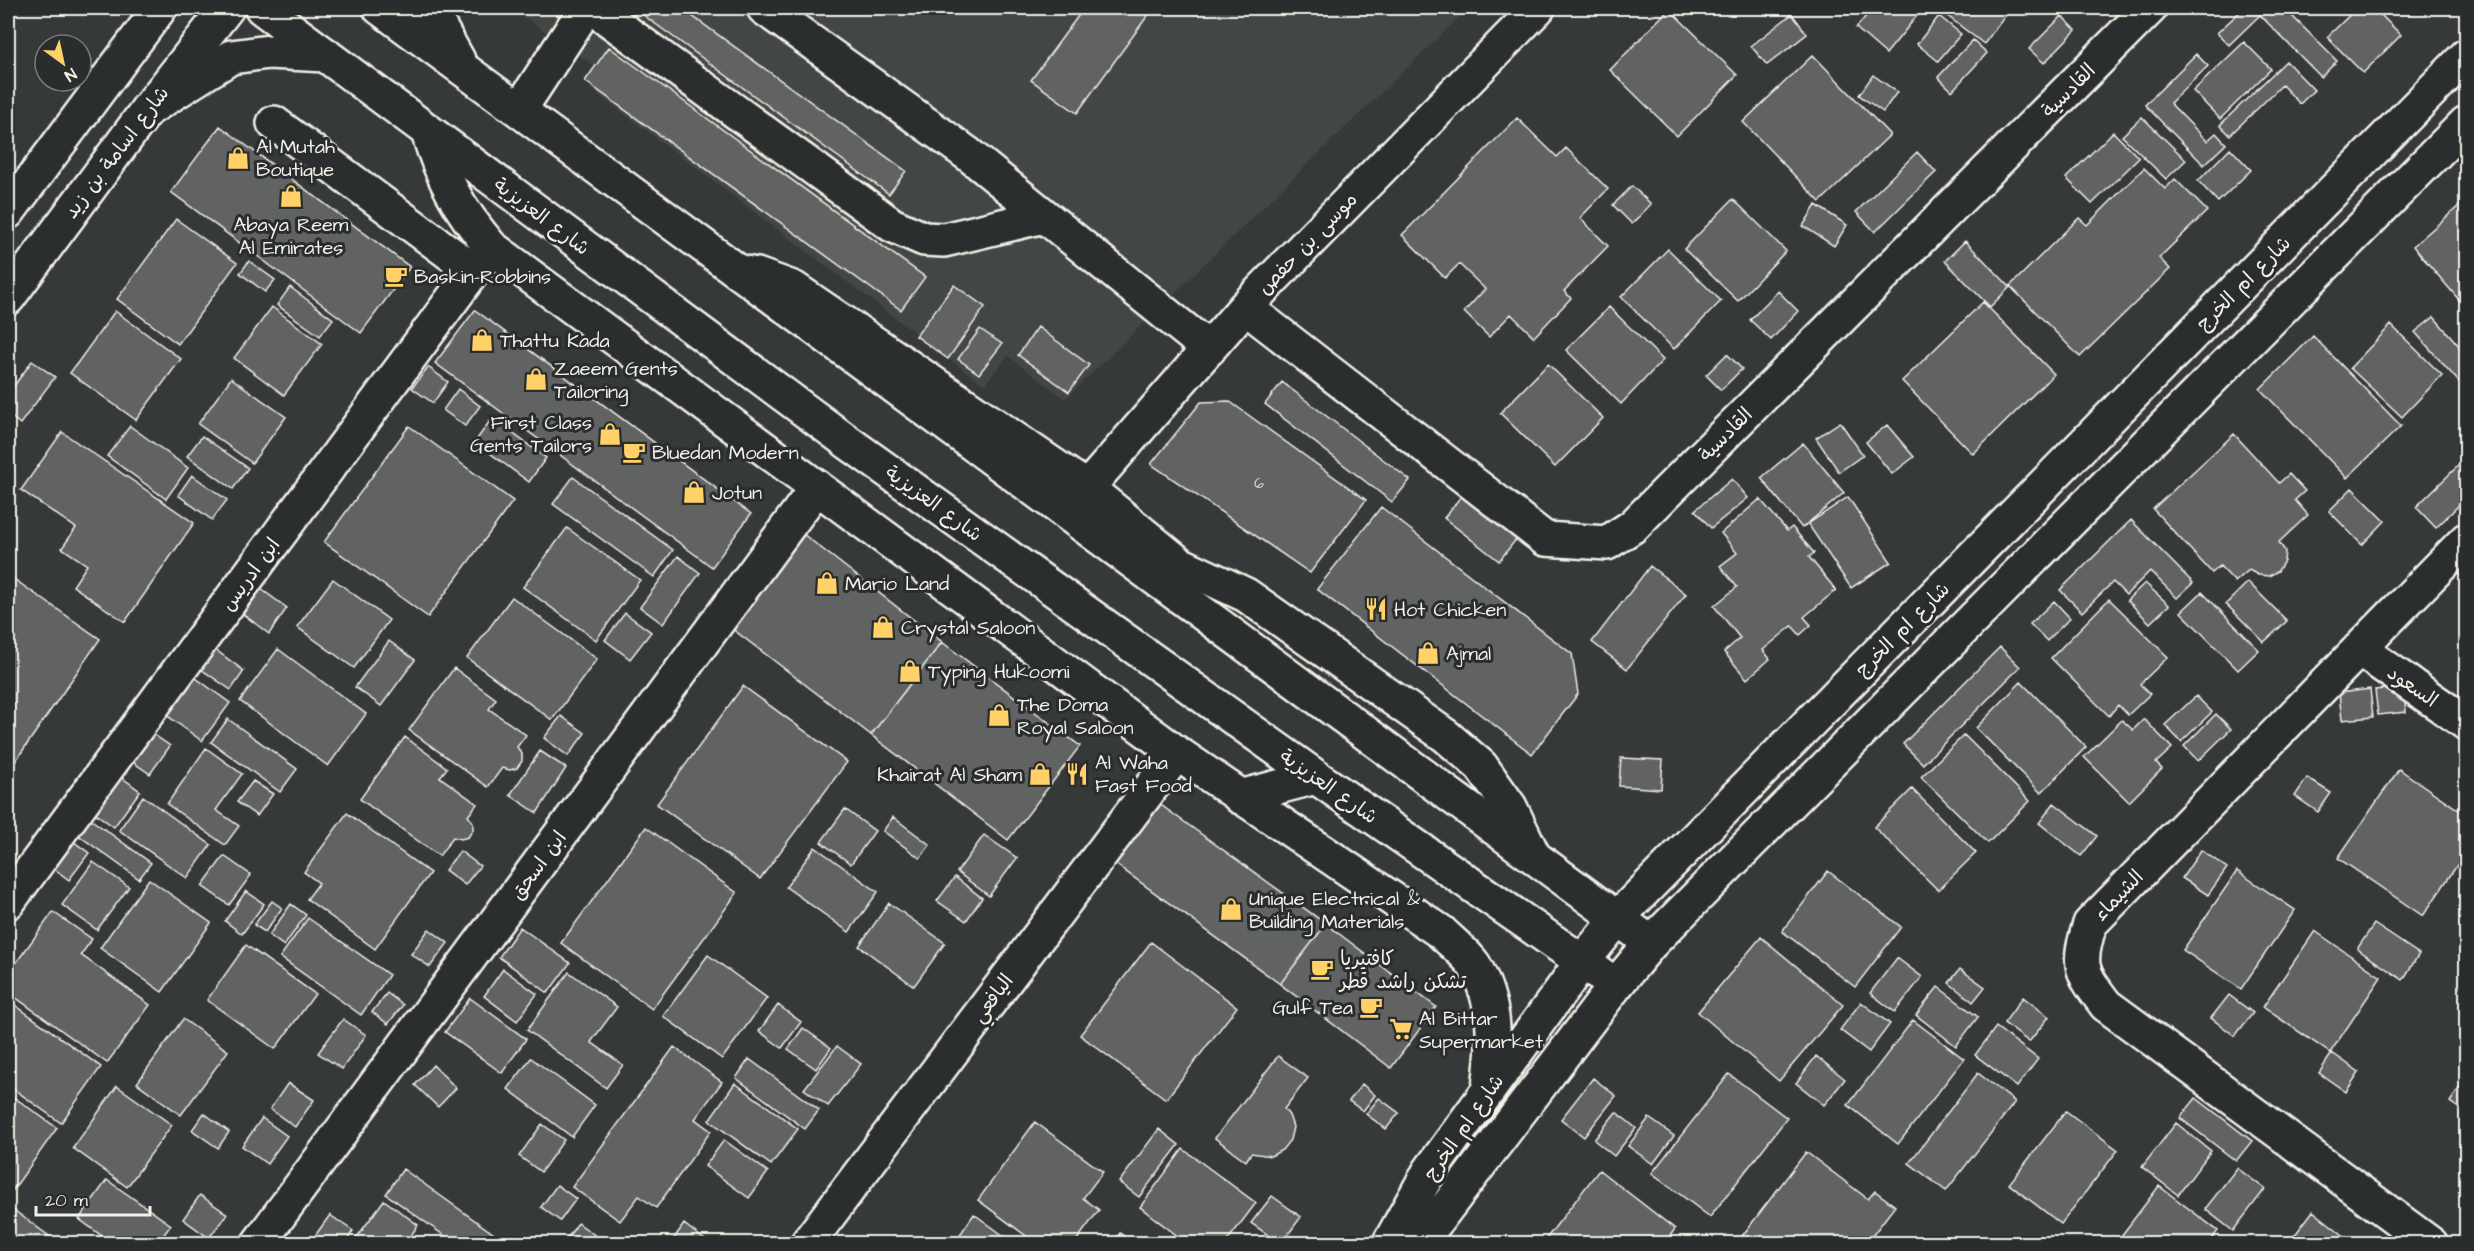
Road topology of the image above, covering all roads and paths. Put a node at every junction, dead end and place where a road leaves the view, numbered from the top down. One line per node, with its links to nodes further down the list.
1 (160, 8): 19 (street)
2 (227, 8): 15 (street, شارع اسامة بن زيد)
3 (262, 8): 11 (street, شارع العزيزية)
4 (380, 8): 13 (street)
5 (429, 8): 13 (street)
6 (586, 8): 14 (street)
7 (592, 8): 20 (street)
8 (764, 8): 20 (street)
9 (1538, 8): 24 (street, موسى بن حفص)
10 (2150, 8): 24 (street, القادسية)
11 (326, 55): 15 (street); 18 (street, شارع العزيزية)
12 (2466, 56): 36 (street, شارع ام الخرج)
13 (461, 67): 14 (street)
14 (520, 109): 22 (street)
15 (147, 110): 23 (street, شارع اسامة بن زيد)
16 (274, 123): 21 (street)
17 (2466, 123): 37 (street, شارع ام الخرج)
18 (428, 132): 21 (street); 32 (street, شارع العزيزية)
19 (8, 212)
20 (1044, 216): 25 (street)
21 (482, 259): 26 (street); 35 (street, ابن ادريس)
22 (738, 272): 27 (street); 34 (street)
23 (8, 298)
24 (1245, 307): 25 (street, موسى بن حفص)
25 (1209, 349): 27 (street, موسى بن حفص)
26 (817, 487): 31 (street); 41 (street, ابن اسحق)
27 (1087, 488): 34 (street)
28 (2466, 540): 29 (street, الشيماء)
29 (2359, 649): 30 (street, السعود); 45 (street, الشيماء)
30 (2466, 723)
31 (1177, 753): 33 (street); 42 (street, اليافعي)
32 (1316, 777): 33 (street); 38 (street, شارع العزيزية)
33 (1240, 797): 40 (street)
34 (1533, 855): 36 (street)
35 (8, 902)
36 (1618, 919): 37 (street); 38 (street, شارع ام الخرج)
37 (1651, 943): 39 (street, شارع ام الخرج)
38 (1582, 962): 39 (street, شارع العزيزية); 40 (street, شارع ام الخرج)
39 (1616, 985): 44 (street, شارع ام الخرج)
40 (1489, 1091): 43 (street, شارع ام الخرج)
41 (258, 1244)
42 (807, 1244)
43 (1389, 1244)
44 (1419, 1244)
45 (2431, 1244)

